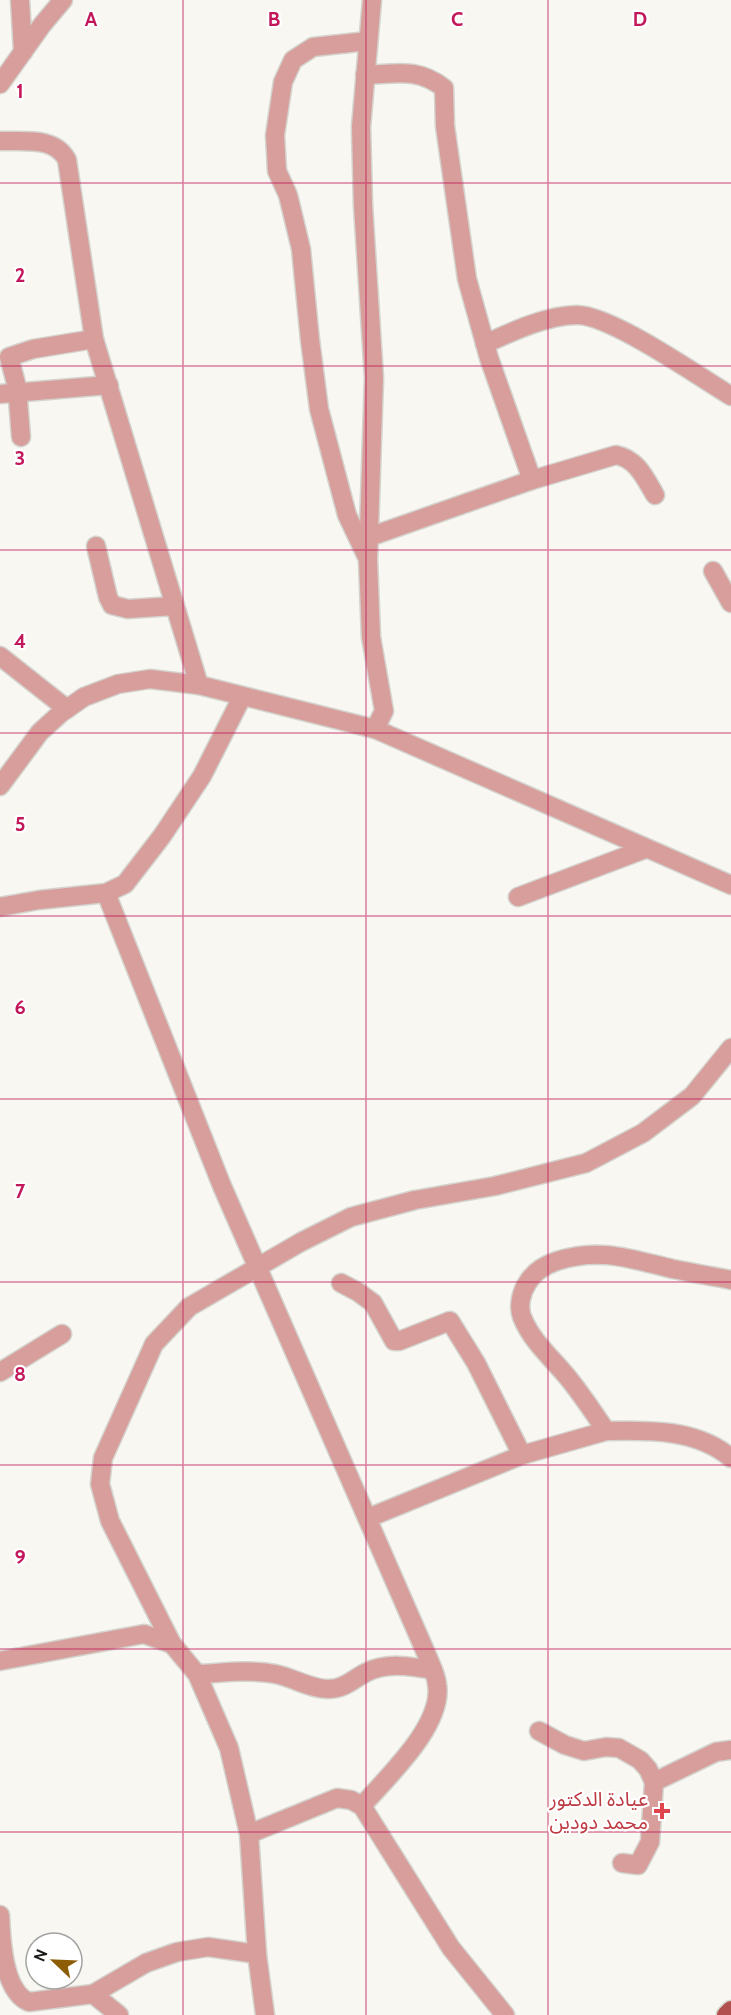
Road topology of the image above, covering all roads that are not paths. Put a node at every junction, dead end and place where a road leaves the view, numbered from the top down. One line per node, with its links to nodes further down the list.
1 (20, 0): 5 (street)
2 (63, 0): 5 (street)
3 (372, 0): 4 (street)
4 (368, 41): 6 (street); 19 (street)
5 (23, 52): 7 (street)
6 (365, 75): 10 (street); 17 (street)
7 (0, 84)
8 (0, 141): 9 (street)
9 (94, 339): 11 (street); 12 (street)
10 (485, 344): 13 (street); 15 (street)
11 (109, 385): 12 (street); 22 (street)
12 (9, 393): 14 (street)
13 (731, 396)
14 (21, 437)
15 (532, 480): 16 (street); 17 (street)
16 (655, 495)
17 (369, 537): 19 (street)
18 (96, 546): 22 (street)
19 (368, 560): 27 (street)
20 (713, 571): 21 (street)
21 (731, 603)
22 (174, 606): 24 (street)
23 (0, 656): 26 (street)
24 (199, 685): 25 (street); 26 (street)
25 (242, 697): 27 (street); 31 (street)
26 (67, 709): 28 (street)
27 (375, 729): 29 (street)
28 (0, 786)
29 (645, 849): 30 (street); 32 (street)
30 (731, 885)
31 (106, 893): 33 (street); 35 (street)
32 (518, 897)
33 (0, 907)
34 (731, 1048): 35 (street)
35 (258, 1268): 43 (street); 44 (street)
36 (731, 1280): 40 (street)
37 (341, 1283): 41 (street)
38 (62, 1334): 39 (street)
39 (0, 1372)
40 (606, 1431): 41 (street); 42 (street)
41 (522, 1455): 43 (street)
42 (731, 1458)
43 (368, 1518): 46 (street)
44 (172, 1644): 45 (street); 47 (street)
45 (0, 1661)
46 (433, 1671): 47 (street); 51 (street)
47 (197, 1674): 52 (street)
48 (539, 1731): 50 (street)
49 (731, 1750): 50 (street)
50 (654, 1782): 53 (street)
51 (362, 1806): 52 (street); 60 (street)
52 (249, 1834): 55 (street)
53 (622, 1863)
54 (0, 1915): 56 (street)
55 (257, 1953): 56 (street); 59 (street)
56 (93, 1994): 58 (street)
57 (731, 2010): 61 (main road)
58 (119, 2015)
59 (265, 2015)
60 (505, 2015)
61 (726, 2015)

